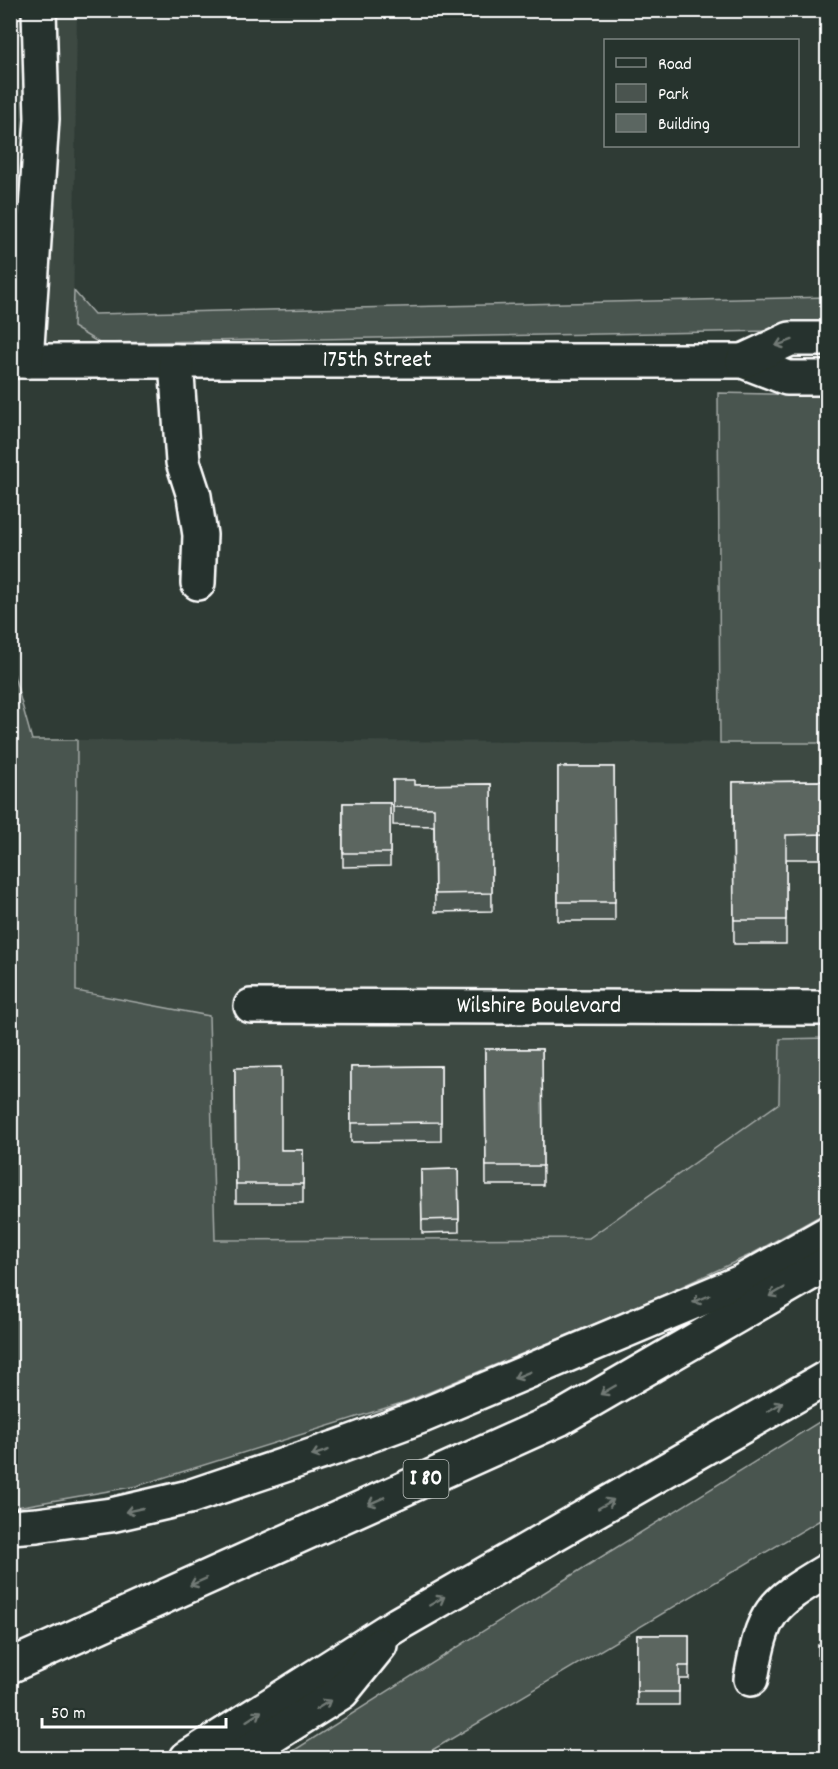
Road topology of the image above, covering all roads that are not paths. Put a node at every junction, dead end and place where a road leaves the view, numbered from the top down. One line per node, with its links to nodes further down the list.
1 (39, 10): 3 (main road)
2 (828, 339): 5 (main road, 175th Street, one-way to 5)
3 (18, 361): 4 (main road, 175th Street)
4 (177, 361): 5 (main road, 175th Street); 7 (main road)
5 (743, 361): 6 (main road, 175th Street)
6 (828, 378)
7 (198, 583)
8 (251, 1006): 9 (main road, Wilshire Boulevard)
9 (828, 1008)
10 (828, 1233): 13 (main road, one-way to 13)
11 (828, 1263): 16 (main road, I 80, one-way to 16)
12 (828, 1377): 15 (main road, one-way to 12)
13 (10, 1527)
14 (828, 1570): 17 (main road)
15 (398, 1624): 18 (main road, one-way to 15); 19 (main road, one-way to 15)
16 (10, 1666)
17 (752, 1678)
18 (187, 1758)
19 (238, 1758)

